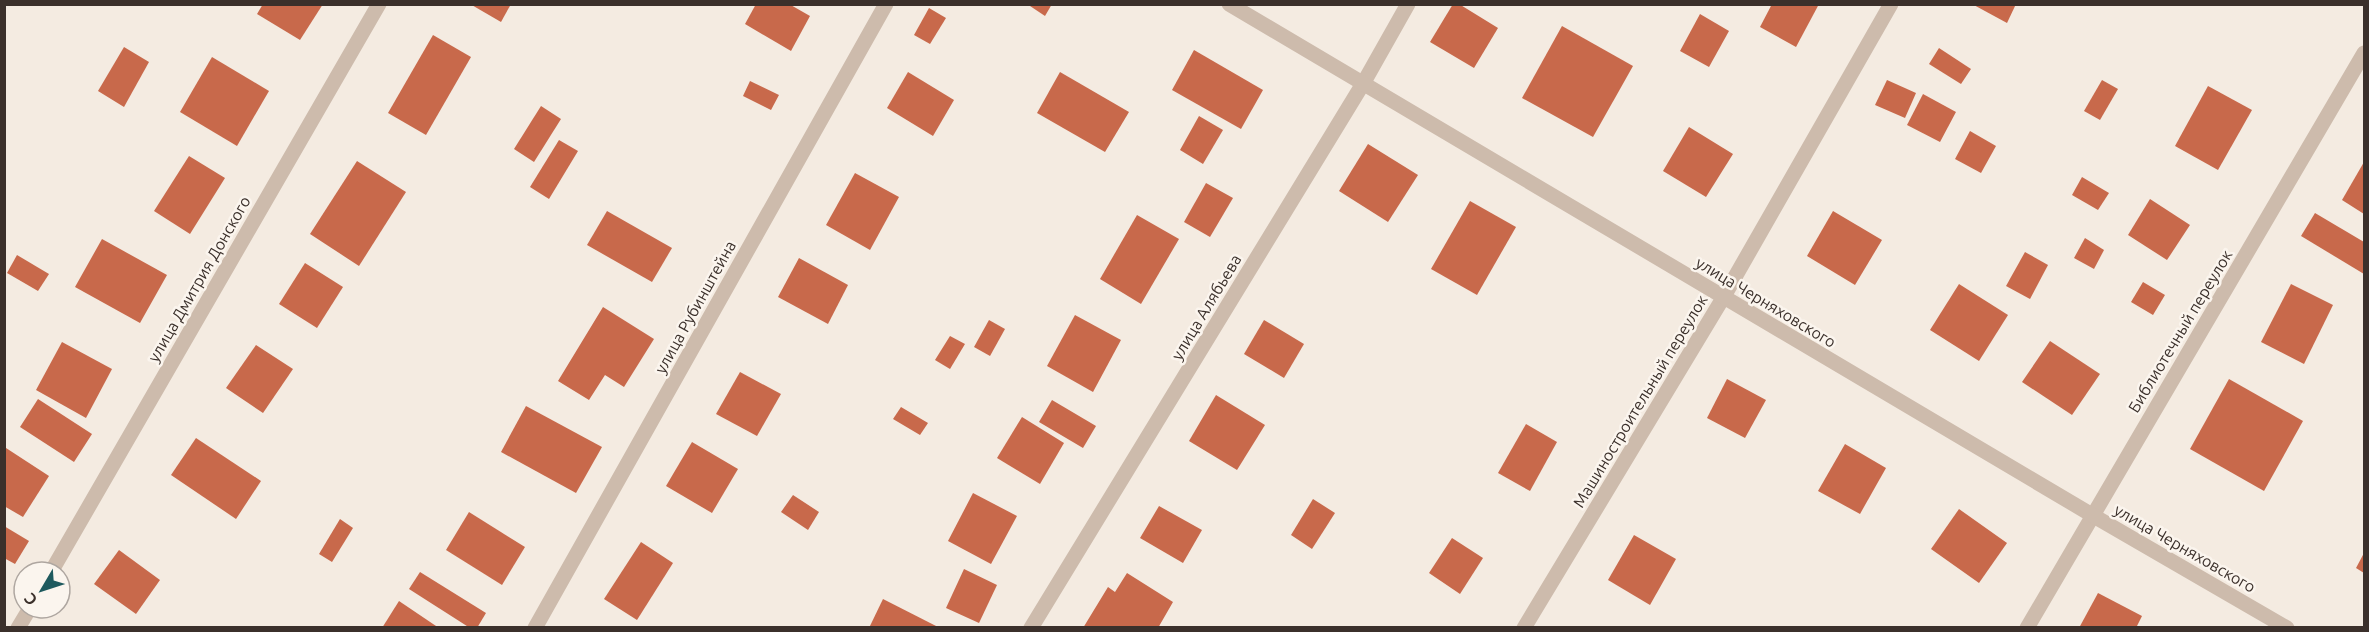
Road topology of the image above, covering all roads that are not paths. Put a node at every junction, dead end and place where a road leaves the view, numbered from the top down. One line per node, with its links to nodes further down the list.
1 (379, 4): 10 (street, улица Дмитрия Донского)
2 (886, 4): 11 (street, улица Рубинштейна)
3 (1229, 4): 7 (street, улица Черняховского)
4 (1408, 4): 7 (street, улица Алябьева)
5 (1891, 4): 8 (street, Машиностроительный переулок)
6 (2364, 53): 9 (street, Библиотечный переулок)
7 (1364, 82): 8 (street, улица Черняховского); 12 (street, улица Алябьева)
8 (1724, 298): 9 (street, улица Черняховского); 13 (street, Машиностроительный переулок)
9 (2092, 515): 14 (street, Библиотечный переулок); 15 (street, улица Черняховского)
10 (58, 560)
11 (535, 627)
12 (1031, 627)
13 (1524, 627)
14 (2027, 627)
15 (2287, 627)

